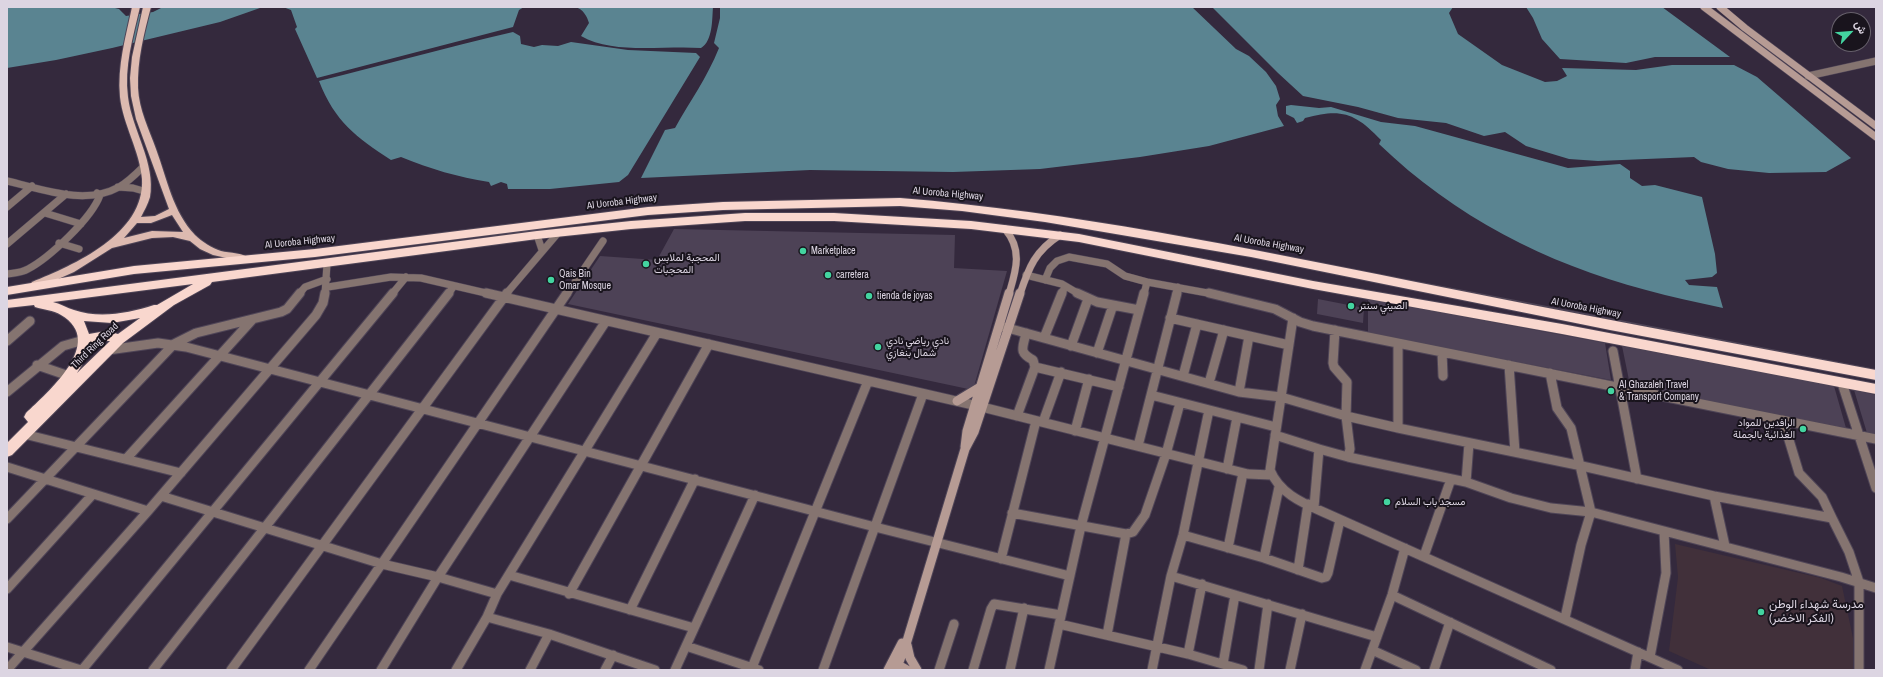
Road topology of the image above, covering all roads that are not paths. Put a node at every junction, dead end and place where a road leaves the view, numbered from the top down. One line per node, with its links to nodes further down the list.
1 (136, 7): 9 (main road)
2 (147, 7): 18 (main road)
3 (1704, 7): 8 (street)
4 (1720, 7): 6 (street)
5 (1876, 61): 6 (street)
6 (1808, 76): 7 (street)
7 (1876, 126)
8 (1876, 137)
9 (143, 167): 12 (street); 13 (main road)
10 (7, 181): 11 (street)
11 (32, 186): 14 (street); 17 (street)
12 (118, 187): 13 (street); 15 (street)
13 (147, 192): 20 (main road)
14 (66, 194): 15 (street); 19 (street)
15 (97, 194): 22 (street)
16 (888, 202): 21 (highway); 34 (highway, Al Uoroba Highway); 35 (highway, Al Uoroba Highway)
17 (7, 207)
18 (174, 210): 20 (main road); 27 (main road)
19 (45, 213): 22 (street); 30 (street)
20 (135, 219): 32 (main road)
21 (886, 220): 23 (highway); 24 (highway)
22 (81, 224): 29 (street)
23 (1005, 228): 26 (highway); 66 (street)
24 (558, 233): 25 (highway); 33 (street)
25 (537, 235): 33 (street); 36 (highway)
26 (1060, 235): 39 (street); 42 (highway)
27 (193, 238): 32 (main road); 35 (main road)
28 (603, 241): 57 (street)
29 (59, 243): 31 (street); 38 (street)
30 (7, 244)
31 (79, 249)
32 (102, 249): 50 (main road)
33 (542, 250): 52 (street)
34 (1285, 259): 42 (highway); 95 (highway, Al Uoroba Highway)
35 (246, 260): 37 (highway, Al Uoroba Highway)
36 (327, 264): 41 (highway); 45 (street)
37 (153, 268): 48 (highway); 50 (highway, Al Uoroba Highway)
38 (7, 274)
39 (1026, 275): 43 (street); 67 (street)
40 (406, 277): 45 (street); 46 (street); 100 (street)
41 (215, 278): 48 (highway); 54 (highway, Third Ring Road)
42 (1283, 279): 103 (highway)
43 (1045, 280): 44 (street); 47 (street)
44 (1147, 282): 49 (street); 58 (street)
45 (328, 283): 62 (street); 91 (street)
46 (454, 286): 52 (street); 110 (street)
47 (1065, 286): 53 (street); 73 (street)
48 (147, 287): 55 (highway)
49 (1178, 287): 60 (street); 61 (street)
50 (21, 289): 51 (highway, Al Uoroba Highway)
51 (7, 291)
52 (504, 297): 57 (street); 117 (street)
53 (1088, 299): 56 (street); 81 (street)
54 (170, 302): 59 (highway); 75 (highway, Third Ring Road)
55 (13, 304): 59 (highway)
56 (1113, 305): 58 (street); 85 (street)
57 (556, 309): 64 (street); 123 (street)
58 (1139, 310): 87 (street)
59 (70, 314): 74 (highway, Third Ring Road)
60 (1170, 318): 65 (street); 92 (street)
61 (1293, 318): 69 (street); 80 (street)
62 (252, 320): 78 (street); 86 (street)
63 (30, 321): 76 (street)
64 (606, 321): 70 (street); 130 (street)
65 (1197, 324): 68 (street); 97 (street)
66 (999, 326): 67 (street); 104 (street)
67 (1008, 329): 71 (street); 116 (street)
68 (1224, 330): 72 (street); 102 (street)
69 (1335, 330): 77 (street); 120 (street)
70 (657, 333): 79 (street); 138 (street)
71 (1026, 334): 73 (street); 90 (street)
72 (1249, 336): 80 (street); 109 (street)
73 (1044, 338): 81 (street)
74 (84, 340): 75 (highway); 88 (street); 96 (highway, Third Ring Road)
75 (119, 340): 82 (highway, Third Ring Road)
76 (7, 341)
77 (1398, 343): 84 (street); 125 (street)
78 (174, 344): 82 (street); 86 (street); 135 (street)
79 (709, 344): 101 (street); 145 (street)
80 (1289, 345): 113 (street)
81 (1071, 346): 85 (street)
82 (108, 350): 128 (highway, Third Ring Road)
83 (1613, 351): 106 (street)
84 (1442, 352): 89 (street); 98 (street)
85 (1097, 353): 87 (street)
86 (221, 356): 91 (street); 143 (street)
87 (1126, 361): 92 (street); 105 (street)
88 (37, 365): 96 (street); 108 (street)
89 (1509, 365): 94 (street); 140 (street)
90 (1035, 367): 93 (street); 119 (street)
91 (271, 369): 100 (street); 149 (street)
92 (1157, 369): 97 (street); 112 (street)
93 (1061, 372): 99 (street); 124 (street)
94 (1550, 374): 106 (street); 146 (street)
95 (1876, 375)
96 (69, 376): 133 (highway, Third Ring Road)
97 (1183, 376): 102 (street)
98 (1443, 376)
99 (1090, 379): 105 (street); 126 (street)
100 (319, 381): 110 (street); 166 (street)
101 (868, 381): 111 (street); 165 (street)
102 (1209, 383): 109 (street)
103 (1842, 383): 107 (highway); 129 (street)
104 (980, 387): 114 (street); 116 (street)
105 (1119, 387): 131 (street)
106 (1620, 388): 122 (street); 155 (street)
107 (1876, 389)
108 (7, 392)
109 (1239, 392): 113 (street)
110 (369, 394): 117 (street); 174 (street)
111 (923, 394): 114 (street); 173 (street)
112 (1151, 395): 115 (street); 136 (street)
113 (1281, 397): 120 (street); 127 (street)
114 (956, 401): 116 (street)
115 (1180, 402): 118 (street); 141 (street)
116 (979, 406): 119 (street); 178 (street)
117 (422, 408): 123 (street); 179 (street)
118 (1209, 410): 121 (street); 144 (street)
119 (1017, 416): 124 (street)
120 (1346, 416): 125 (street); 142 (street)
121 (1237, 417): 127 (street); 148 (street)
122 (1783, 420): 129 (street); 169 (street)
123 (479, 422): 130 (street); 186 (street)
124 (1039, 422): 126 (street); 167 (street)
125 (1398, 428): 134 (street)
126 (1075, 430): 131 (street)
127 (1275, 431): 137 (street); 151 (street)
128 (24, 434): 135 (street); 139 (highway, Third Ring Road)
129 (1858, 435): 132 (street); 158 (street)
130 (530, 436): 138 (street); 191 (street)
131 (1104, 438): 136 (street); 172 (street)
132 (1876, 439)
133 (7, 440)
134 (1469, 443): 140 (street); 156 (street)
135 (74, 446): 143 (street); 152 (street)
136 (1138, 446): 141 (street)
137 (1319, 449): 142 (street); 163 (street)
138 (584, 450): 145 (street); 188 (street)
139 (7, 451)
140 (1515, 452): 146 (street)
141 (1166, 454): 144 (street); 176 (street)
142 (1348, 457): 154 (street)
143 (126, 459): 149 (street)
144 (1198, 461): 148 (street); 177 (street)
145 (642, 465): 153 (street); 197 (street)
146 (1582, 466): 155 (street); 168 (street)
147 (7, 467): 152 (street)
148 (1227, 469): 150 (street)
149 (181, 473): 161 (street)
150 (1243, 473): 151 (street); 181 (street)
151 (1271, 475): 157 (street)
152 (46, 479): 159 (street); 170 (street)
153 (695, 479): 160 (street); 202 (street)
154 (1451, 479): 156 (street); 183 (street)
155 (1637, 479): 162 (street)
156 (1466, 482): 168 (street)
157 (1279, 487): 163 (street); 184 (street)
158 (1876, 488)
159 (93, 494): 164 (street); 195 (street)
160 (755, 495): 165 (street); 209 (street)
161 (161, 496): 164 (street); 166 (street)
162 (1714, 496): 169 (street); 180 (street)
163 (1311, 506): 171 (street); 187 (street)
164 (148, 511): 218 (street)
165 (815, 511): 173 (street); 225 (street)
166 (211, 512): 174 (street); 227 (street)
167 (1012, 512): 172 (street); 185 (street)
168 (1591, 512): 175 (street); 205 (street)
169 (1832, 518): 192 (street)
170 (7, 519)
171 (1340, 520): 182 (street); 187 (street)
172 (1081, 526): 176 (street); 189 (street)
173 (875, 527): 178 (street); 237 (street)
174 (264, 529): 179 (street); 228 (street)
175 (1664, 531): 180 (street); 222 (street)
176 (1126, 534): 211 (street)
177 (1183, 535): 181 (street); 190 (street)
178 (936, 543): 185 (street); 212 (street)
179 (321, 545): 186 (street); 229 (street)
180 (1725, 546): 192 (street)
181 (1228, 548): 184 (street)
182 (1405, 548): 183 (street); 199 (street)
183 (1424, 556): 205 (street)
184 (1264, 558): 187 (street)
185 (1001, 559): 189 (street)
186 (382, 564): 191 (street); 230 (street)
187 (1298, 570)
188 (509, 575): 196 (street); 197 (street)
189 (1070, 576): 206 (street)
190 (1171, 576): 193 (street); 215 (street)
191 (438, 577): 196 (street); 231 (street)
192 (1858, 582): 194 (street); 254 (street)
193 (1202, 584): 198 (street); 220 (street)
194 (1876, 588)
195 (7, 589)
196 (497, 594): 204 (street)
197 (569, 594): 202 (street)
198 (1235, 595): 200 (street); 223 (street)
199 (1392, 595): 207 (street); 213 (street)
200 (1268, 604): 203 (street); 246 (street)
201 (1024, 608): 206 (street); 241 (street); 242 (street)
202 (630, 610): 209 (street)
203 (1302, 614): 213 (street); 247 (street)
204 (487, 617): 210 (street); 232 (street)
205 (1565, 618): 219 (street)
206 (1060, 619): 211 (street); 243 (street)
207 (1450, 622): 250 (street); 251 (street)
208 (954, 624): 240 (street)
209 (694, 628): 214 (street)
210 (550, 634): 221 (street); 233 (street)
211 (1107, 635): 215 (street)
212 (908, 636): 224 (street); 239 (street)
213 (1377, 637): 217 (street)
214 (686, 646): 225 (street); 236 (street)
215 (1158, 646): 220 (street); 244 (street)
216 (7, 647): 218 (street)
217 (1372, 650): 248 (street); 249 (street)
218 (23, 652): 226 (street); 227 (street)
219 (1638, 652): 222 (street); 252 (street)
220 (1188, 654): 223 (street)
221 (613, 655): 234 (street); 235 (street)
222 (1650, 657): 253 (street)
223 (1224, 664): 245 (street)
224 (899, 666): 238 (street)
225 (754, 669)
226 (7, 670)
227 (82, 670)
228 (153, 670)
229 (231, 670)
230 (309, 670)
231 (381, 670)
232 (456, 670)
233 (530, 670)
234 (605, 670)
235 (655, 670)
236 (675, 670)
237 (823, 670)
238 (888, 670)
239 (917, 670)
240 (939, 670)
241 (973, 670)
242 (1010, 670)
243 (1049, 670)
244 (1152, 670)
245 (1243, 670)
246 (1259, 670)
247 (1290, 670)
248 (1365, 670)
249 (1416, 670)
250 (1434, 670)
251 (1551, 670)
252 (1635, 670)
253 (1678, 670)
254 (1859, 670)

